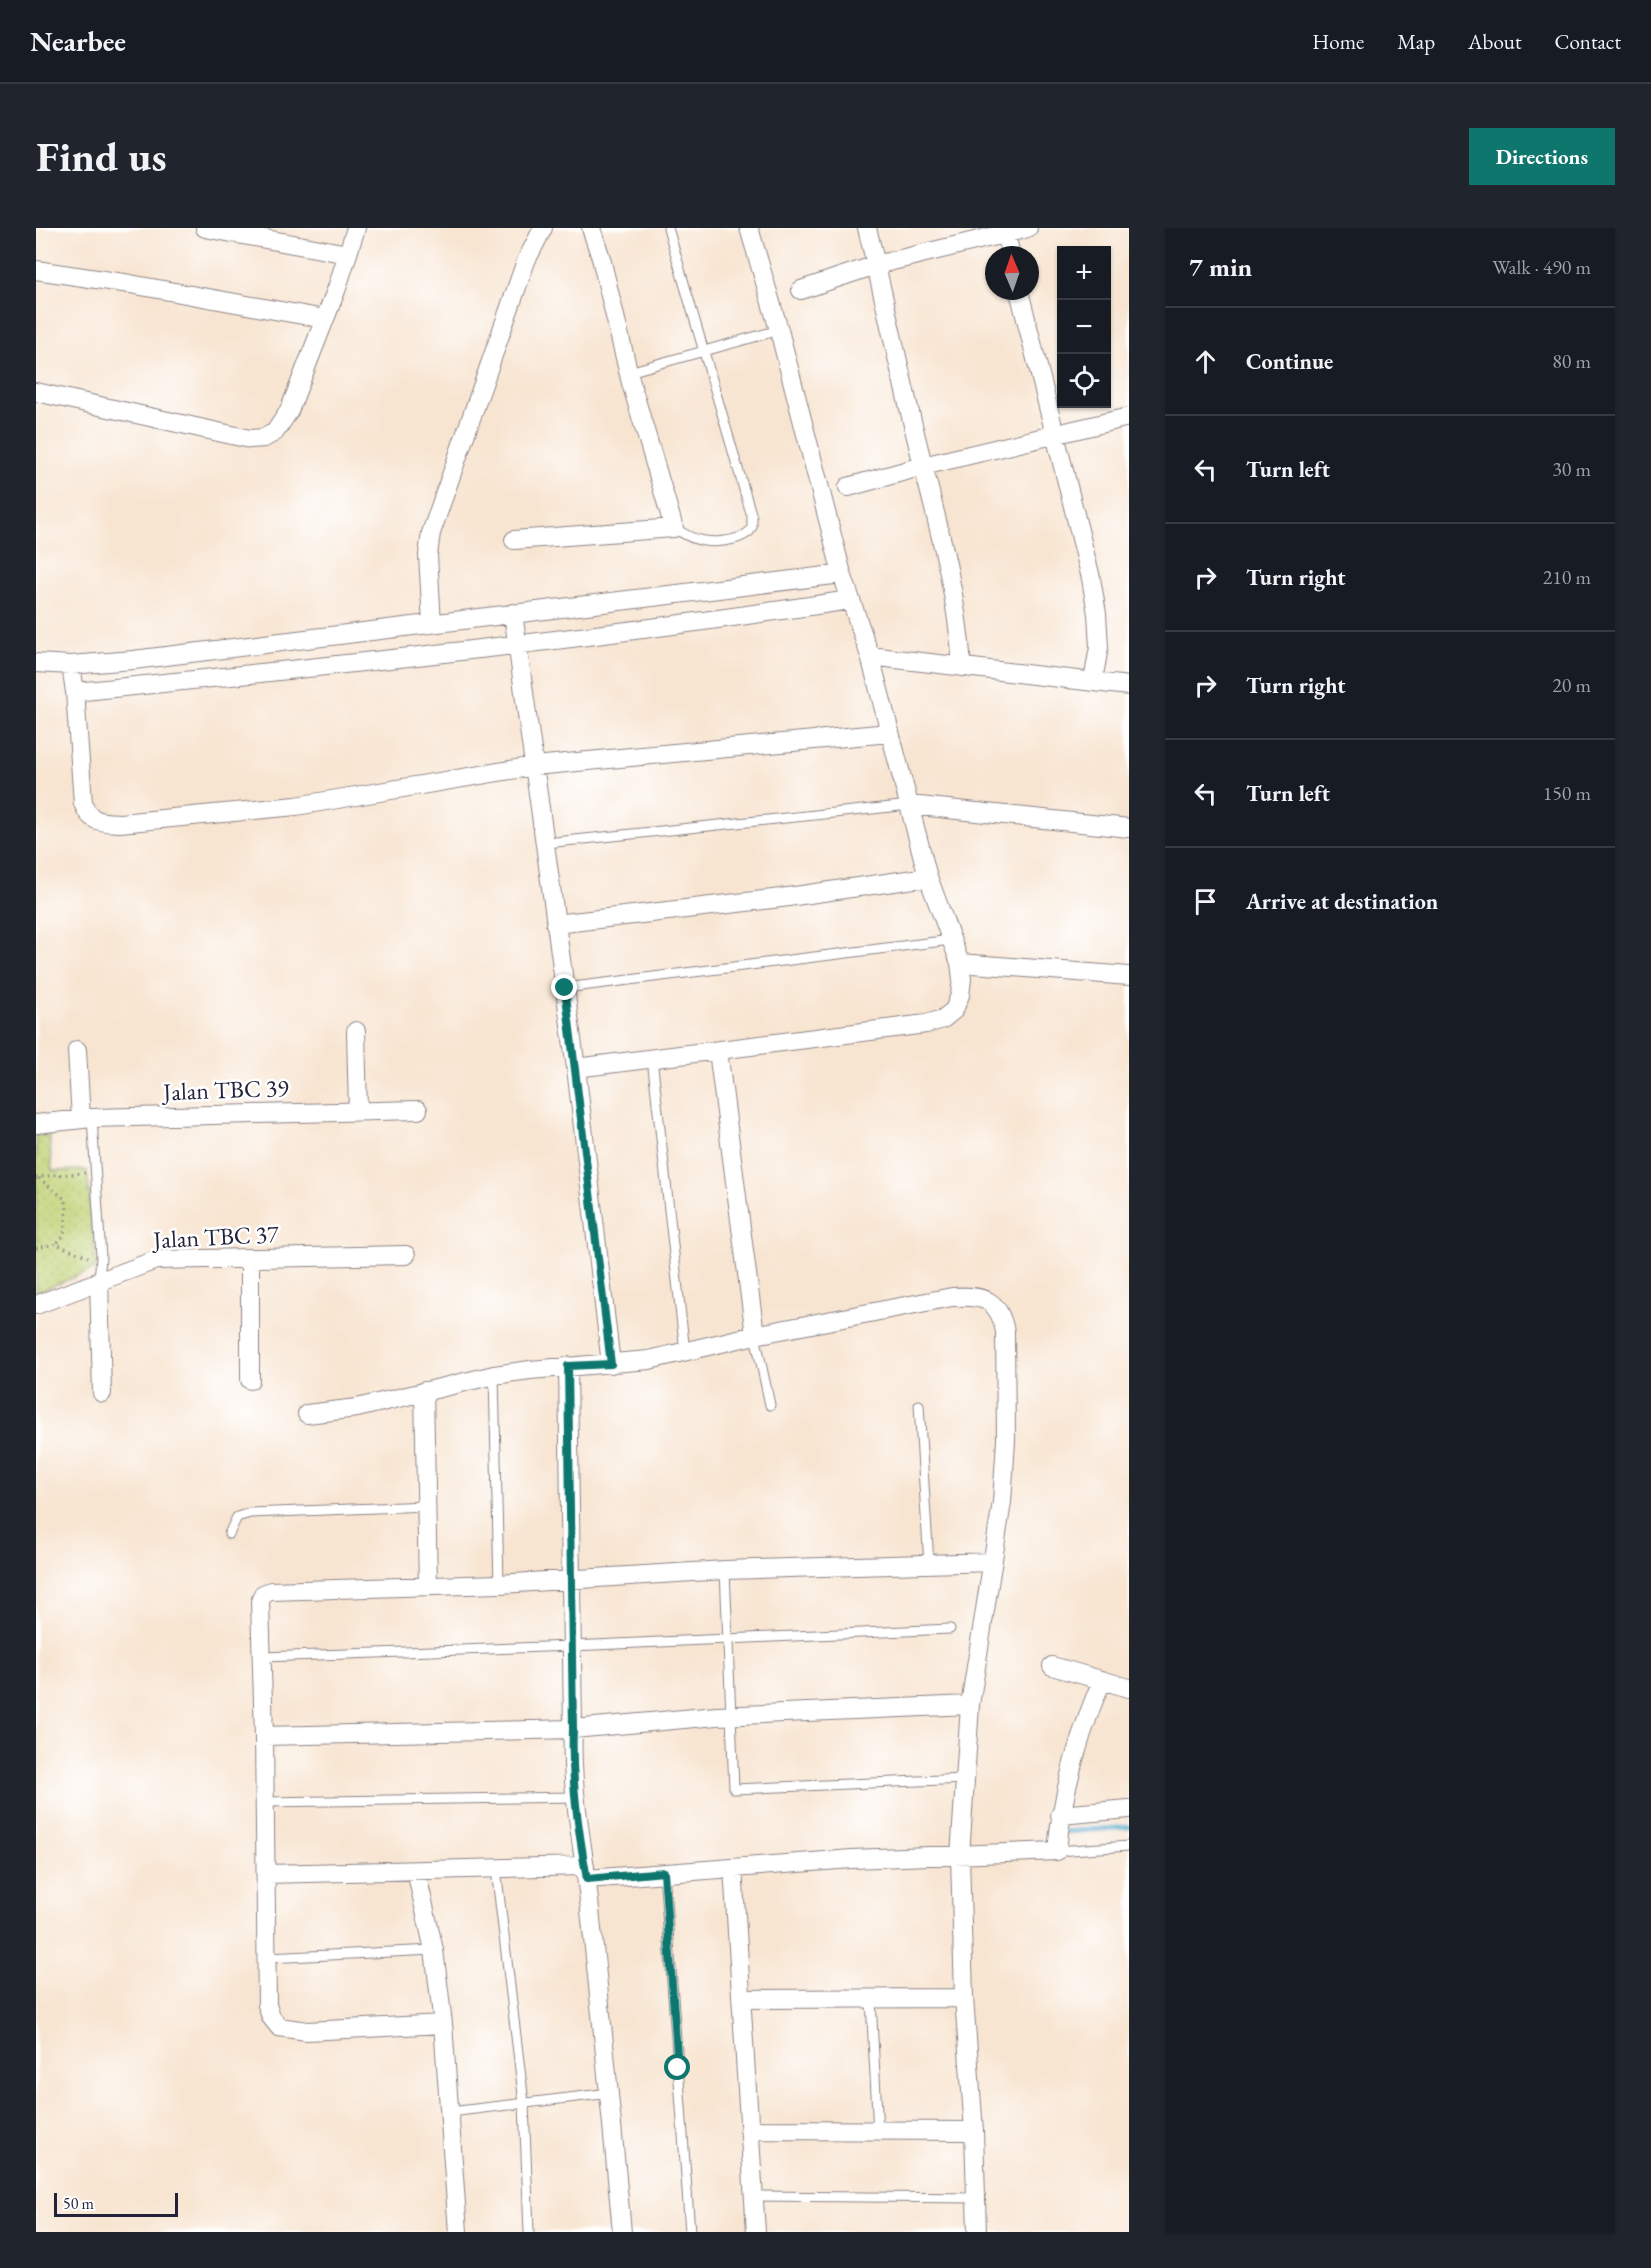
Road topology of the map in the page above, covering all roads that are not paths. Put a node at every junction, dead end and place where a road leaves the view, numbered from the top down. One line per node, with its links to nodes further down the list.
1 (205, 228): 11 (street)
2 (356, 228): 11 (street)
3 (543, 228): 30 (street)
4 (591, 228): 19 (street)
5 (668, 228): 18 (lane)
6 (749, 228): 17 (street)
7 (867, 228): 12 (street)
8 (1028, 228): 9 (street)
9 (1005, 231): 10 (street); 12 (street)
10 (1009, 246)
11 (348, 254): 16 (street)
12 (876, 265): 14 (street); 23 (street)
13 (36, 270): 16 (street)
14 (801, 290)
15 (1021, 300): 22 (street)
16 (325, 319): 20 (street)
17 (779, 330): 18 (lane); 27 (street)
18 (704, 351): 19 (lane); 25 (lane)
19 (629, 372): 25 (street)
20 (36, 392)
21 (1129, 417): 22 (street)
22 (1054, 435): 23 (street); 36 (street)
23 (923, 466): 24 (street); 35 (street)
24 (848, 488)
25 (674, 528): 26 (street)
26 (514, 540)
27 (842, 574): 28 (street); 29 (street)
28 (850, 600): 31 (street); 32 (street)
29 (513, 613): 30 (street); 31 (street)
30 (432, 624): 34 (street)
31 (517, 644): 38 (street); 40 (street)
32 (870, 656): 35 (street); 39 (street)
33 (36, 663): 34 (street)
34 (71, 665): 38 (street)
35 (962, 667): 36 (street)
36 (1093, 681): 37 (street)
37 (1129, 686)
38 (75, 692): 40 (street)
39 (889, 733): 40 (street); 41 (street)
40 (534, 766): 43 (street)
41 (910, 805): 42 (street); 43 (lane); 44 (street)
42 (1129, 828)
43 (546, 843): 45 (street)
44 (928, 877): 45 (street); 46 (street)
45 (555, 924): 49 (street)
46 (951, 940): 47 (street); 49 (lane)
47 (960, 963): 48 (street); 52 (street)
48 (1129, 976)
49 (565, 988): 54 (street)
50 (356, 1031): 56 (street)
51 (77, 1050): 57 (street)
52 (718, 1051): 53 (street); 63 (street)
53 (652, 1058): 54 (street); 64 (lane)
54 (576, 1068): 65 (street)
55 (418, 1110): 56 (street, Jalan TBC 39)
56 (358, 1111): 57 (street, Jalan TBC 39)
57 (86, 1118): 58 (street, Jalan TBC 39); 61 (lane)
58 (36, 1124)
59 (406, 1255): 60 (street, Jalan TBC 37)
60 (250, 1258): 61 (street, Jalan TBC 37); 68 (street)
61 (99, 1280): 62 (street, Jalan TBC 37); 70 (street)
62 (36, 1305)
63 (755, 1335): 64 (street); 71 (lane); 76 (street)
64 (684, 1352): 65 (street)
65 (611, 1364): 66 (street)
66 (568, 1366): 67 (street); 79 (street)
67 (494, 1375): 69 (street); 80 (lane)
68 (250, 1380)
69 (424, 1391): 73 (street); 74 (street)
70 (102, 1393)
71 (770, 1405)
72 (919, 1405): 77 (lane)
73 (307, 1414)
74 (426, 1506): 75 (lane); 81 (street)
75 (229, 1534)
76 (993, 1562): 77 (street); 89 (street)
77 (929, 1564): 78 (street)
78 (725, 1569): 79 (street); 83 (lane)
79 (572, 1579): 80 (street); 84 (street)
80 (499, 1584): 81 (street)
81 (428, 1586): 85 (street)
82 (950, 1629): 83 (lane)
83 (726, 1639): 84 (lane); 90 (lane)
84 (572, 1646): 85 (lane); 91 (street)
85 (262, 1657): 92 (street)
86 (1052, 1666): 87 (street)
87 (1102, 1680): 88 (street); 97 (street)
88 (1129, 1688)
89 (970, 1706): 90 (street); 93 (street)
90 (730, 1715): 91 (street); 93 (lane)
91 (573, 1729): 92 (street); 94 (street)
92 (264, 1736): 95 (street)
93 (964, 1779): 100 (street)
94 (574, 1797): 95 (lane); 105 (street)
95 (265, 1802): 106 (street)
96 (1129, 1809): 97 (street)
97 (1060, 1815): 99 (street)
98 (1129, 1846): 99 (lane)
99 (1057, 1851): 100 (street)
100 (960, 1856): 101 (street); 110 (street)
101 (733, 1868): 104 (street); 109 (street)
102 (496, 1869): 103 (street); 105 (street); 114 (lane)
103 (416, 1871): 106 (street); 107 (street)
104 (664, 1872): 105 (street); 124 (lane)
105 (586, 1873): 113 (street)
106 (267, 1874): 108 (street)
107 (434, 1950): 108 (lane); 112 (street)
108 (267, 1958): 112 (street)
109 (741, 1998): 111 (street); 116 (street)
110 (964, 1998): 111 (street); 118 (street)
111 (871, 2000): 117 (lane)
112 (443, 2024): 115 (street)
113 (610, 2093): 114 (lane); 123 (street)
114 (524, 2103): 115 (lane); 122 (lane)
115 (450, 2112): 121 (street)
116 (749, 2130): 117 (street); 119 (street)
117 (878, 2132): 118 (street)
118 (974, 2132): 120 (street)
119 (754, 2196): 120 (lane); 125 (street)
120 (976, 2198): 126 (street)
121 (458, 2232)
122 (529, 2232)
123 (621, 2232)
124 (690, 2232)
125 (756, 2232)
126 (977, 2232)

